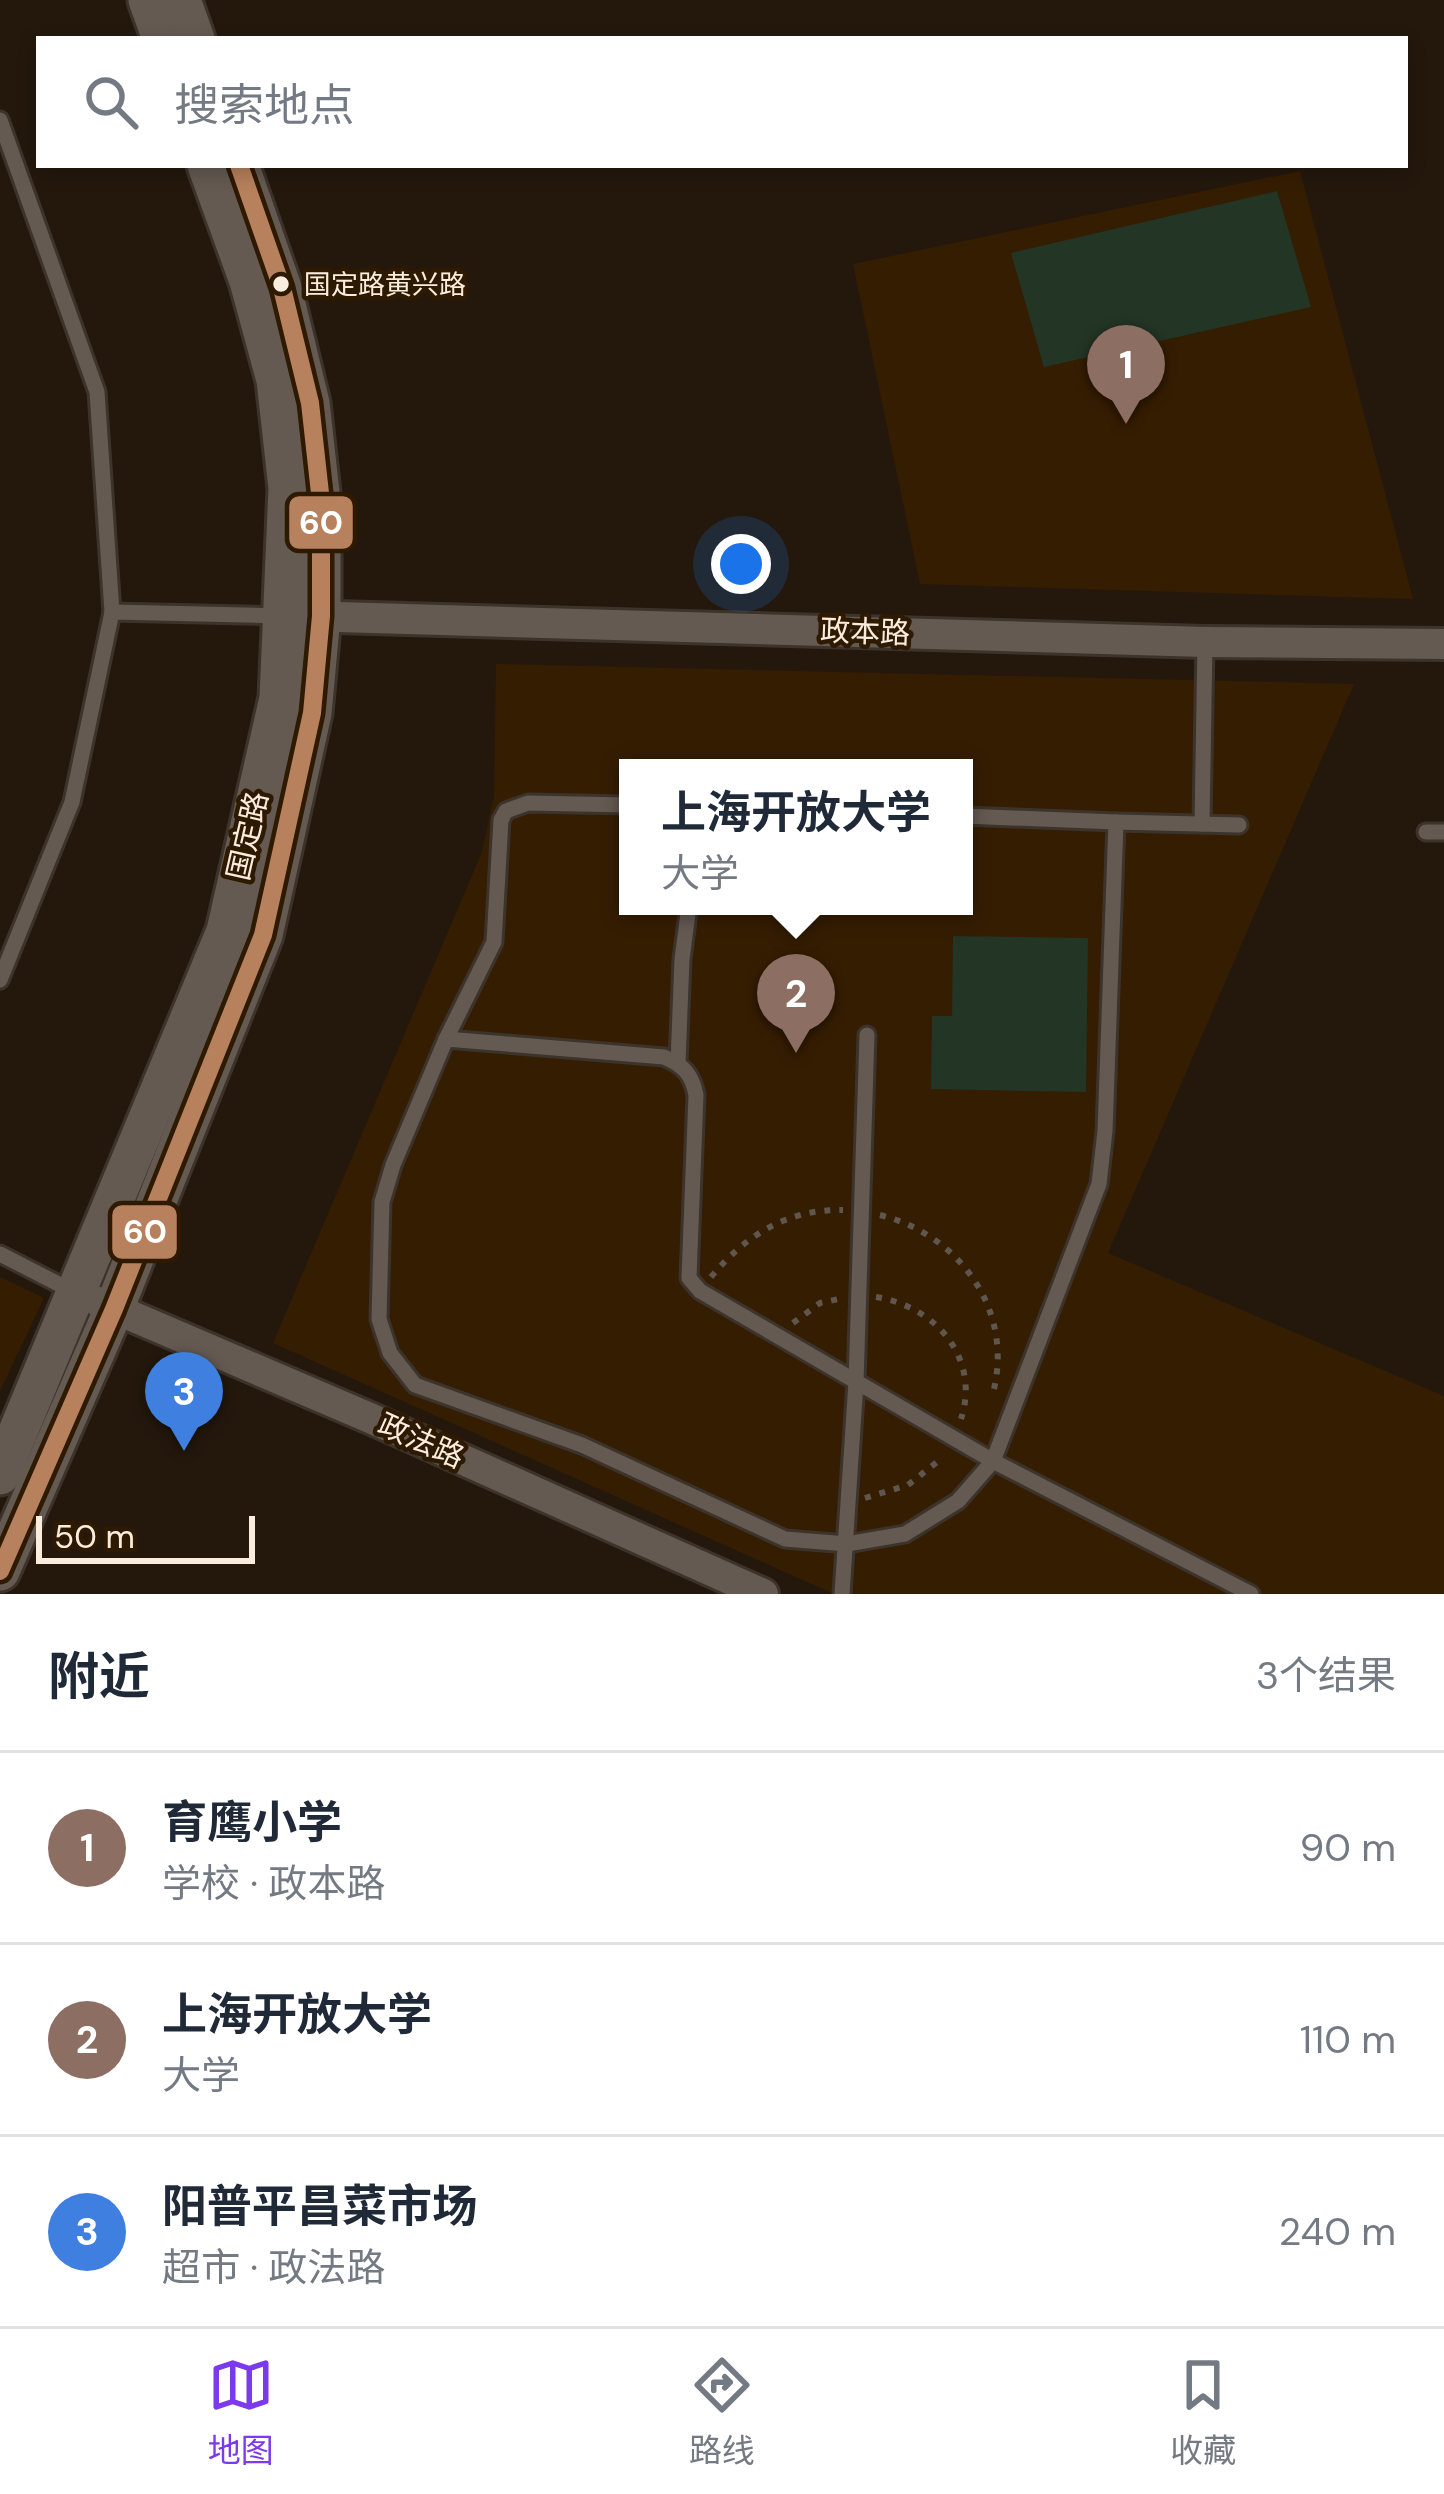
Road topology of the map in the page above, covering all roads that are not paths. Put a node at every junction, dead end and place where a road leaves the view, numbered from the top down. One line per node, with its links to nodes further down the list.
1 (148, 0): 3 (street)
2 (182, 0): 4 (street)
3 (161, 36)
4 (194, 36)
5 (0, 120): 8 (lane)
6 (208, 168): 9 (street, 国定路)
7 (240, 168): 9 (street, 国定路)
8 (112, 612): 9 (lane); 18 (lane)
9 (303, 616): 10 (street, 政本路); 23 (street, 国定路); 24 (street, 国定路)
10 (1205, 642): 11 (street, 政本路); 15 (lane)
11 (1444, 644)
12 (619, 805): 20 (lane)
13 (973, 816): 14 (lane)
14 (1116, 822): 15 (lane); 26 (lane)
15 (1202, 824): 16 (lane)
16 (1239, 825)
17 (688, 915): 21 (lane)
18 (0, 980)
19 (867, 1035): 25 (lane)
20 (446, 1040): 21 (lane); 28 (lane)
21 (679, 1063): 25 (lane)
22 (0, 1254): 23 (lane)
23 (76, 1293): 24 (street, 政法路); 27 (street, 国定路)
24 (114, 1309): 29 (street, 国定路); 30 (street, 政法路)
25 (856, 1382): 26 (lane); 28 (lane)
26 (993, 1461): 28 (lane); 32 (lane)
27 (0, 1475)
28 (847, 1544): 31 (lane)
29 (0, 1570)
30 (763, 1594)
31 (842, 1594)
32 (1251, 1594)

